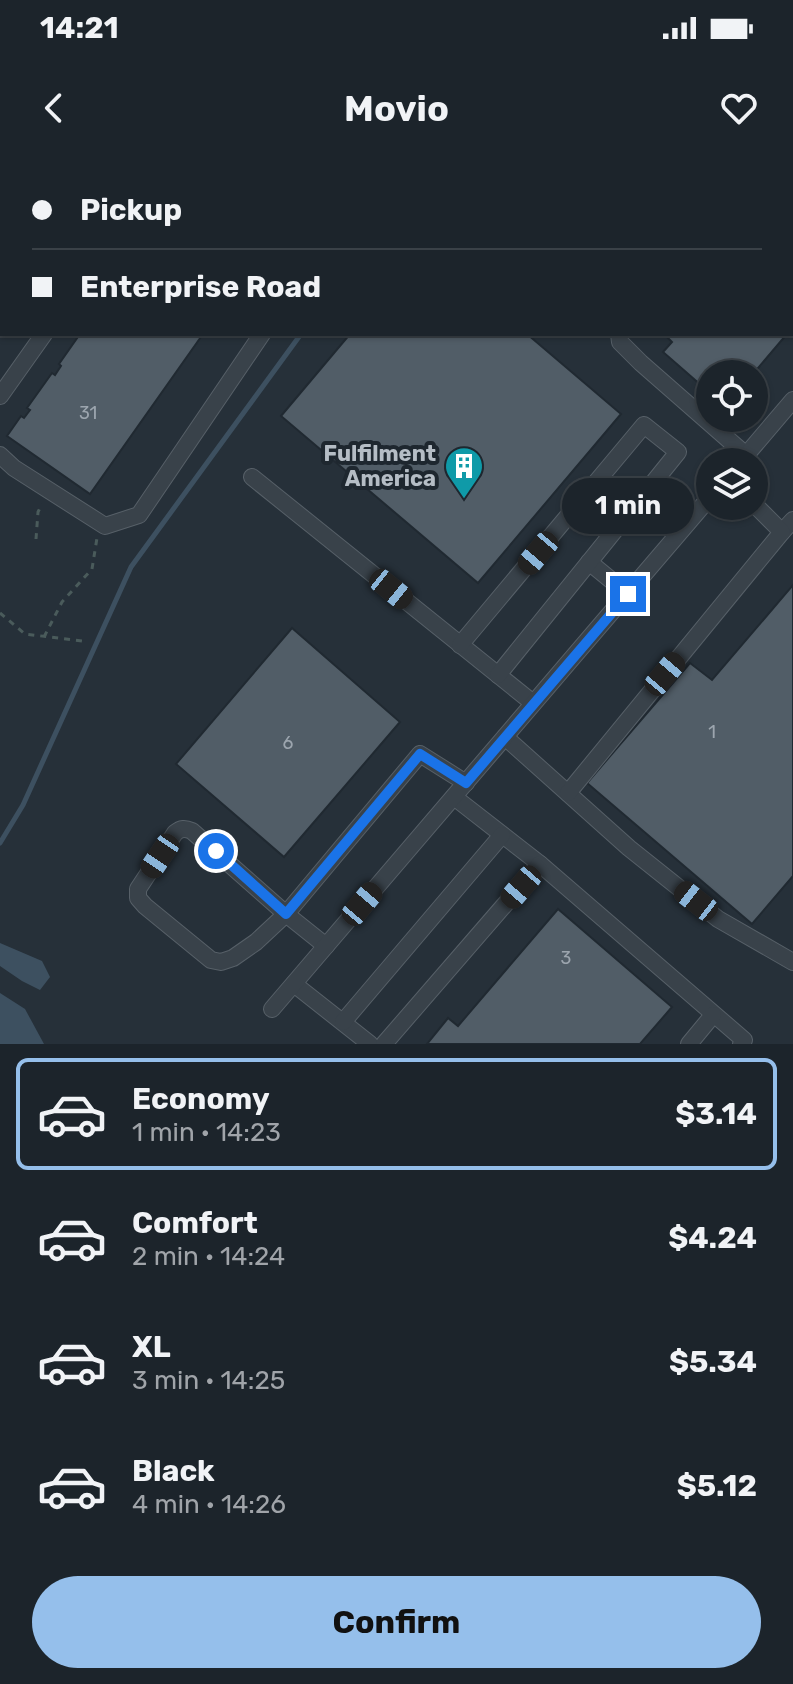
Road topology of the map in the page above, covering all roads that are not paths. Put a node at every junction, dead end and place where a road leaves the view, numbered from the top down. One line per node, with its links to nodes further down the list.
1 (43, 336): 4 (street)
2 (261, 336): 8 (street)
3 (619, 336): 6 (street)
4 (0, 396)
5 (793, 400): 7 (street)
6 (732, 448)
7 (752, 448)
8 (0, 455)
9 (252, 477): 15 (street)
10 (768, 513): 12 (street)
11 (696, 514): 14 (street)
12 (788, 526): 20 (street)
13 (589, 562): 14 (street); 15 (street); 16 (street)
14 (628, 594): 17 (street)
15 (460, 645): 16 (street)
16 (498, 675): 17 (street)
17 (533, 703): 18 (street)
18 (505, 737): 19 (street); 20 (street)
19 (466, 783): 21 (street); 24 (street)
20 (568, 793): 26 (street)
21 (454, 797): 22 (street); 25 (street)
22 (502, 835): 23 (street); 30 (street)
23 (540, 864): 29 (street); 32 (street)
24 (286, 914): 24 (street); 25 (street)
25 (326, 946): 27 (street)
26 (793, 962)
27 (294, 984): 28 (street); 30 (street)
28 (272, 1009)
29 (713, 1015): 33 (street); 34 (street)
30 (343, 1022): 31 (street)
31 (370, 1044)
32 (384, 1044)
33 (689, 1044)
34 (741, 1044)

